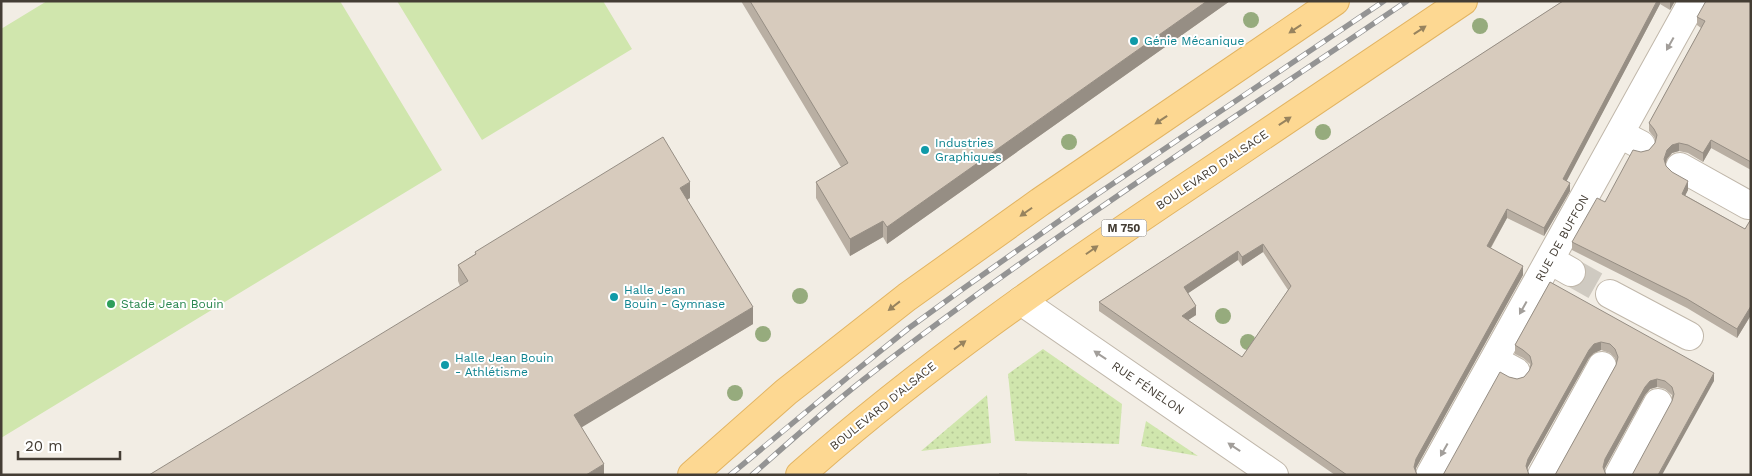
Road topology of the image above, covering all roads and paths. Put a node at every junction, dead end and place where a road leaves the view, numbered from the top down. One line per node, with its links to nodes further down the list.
1 (1335, 1): 11 (main road, one-way to 11)
2 (1463, 1): 7 (main road, BOULEVARD D'ALSACE / M 750, one-way to 2)
3 (1693, 1): 14 (street, RUE DE BUFFON, one-way to 14)
4 (1680, 167): 5 (street)
5 (1748, 205)
6 (1610, 294): 8 (street)
7 (1021, 301): 12 (main road, BOULEVARD D'ALSACE / M 750, one-way to 7); 13 (street, RUE FÉNELON, one-way to 7)
8 (1689, 336)
9 (1602, 366): 15 (street)
10 (1658, 403): 16 (street)
11 (692, 475)
12 (800, 475)
13 (1274, 475)
14 (1430, 475)
15 (1542, 475)
16 (1619, 475)

